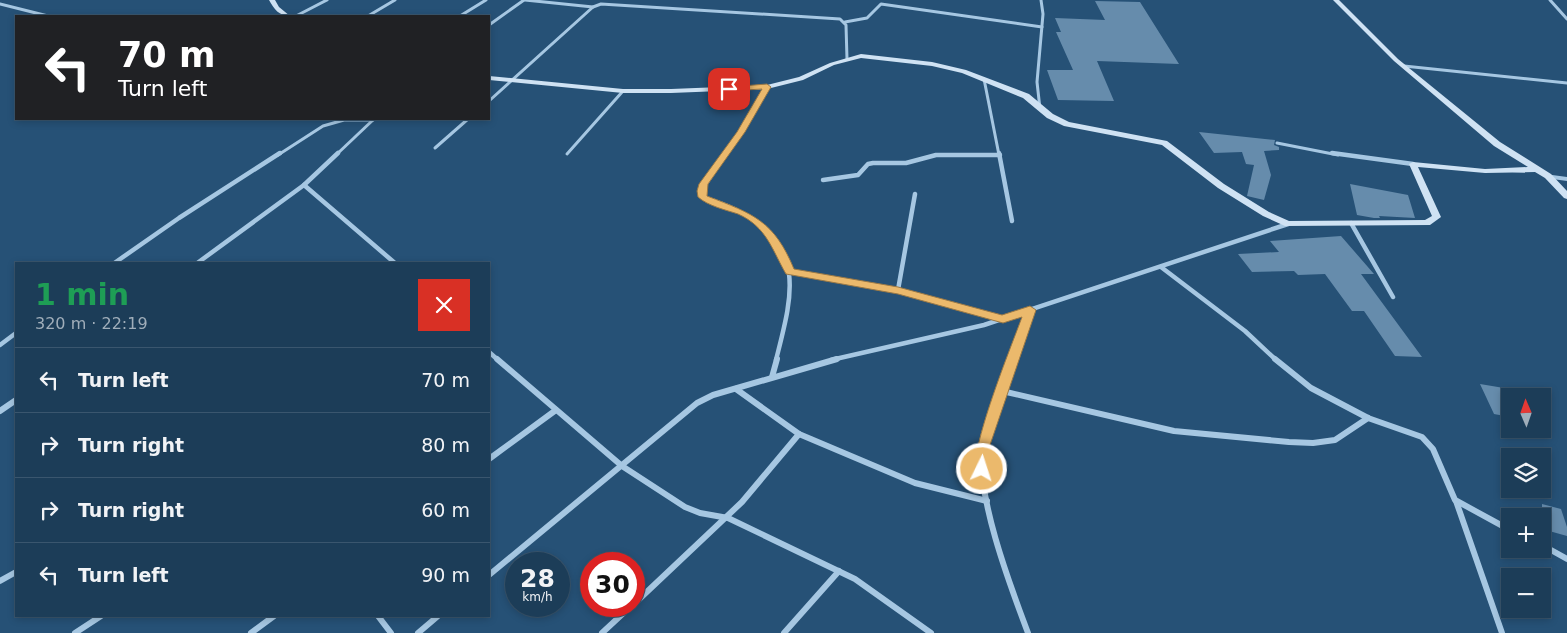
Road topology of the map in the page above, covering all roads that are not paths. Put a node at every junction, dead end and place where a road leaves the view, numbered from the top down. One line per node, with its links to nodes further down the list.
1 (272, 0): 12 (main road)
2 (327, 0): 13 (street)
3 (395, 0): 14 (street)
4 (486, 0): 15 (street)
5 (524, 0): 10 (street); 18 (street)
6 (1041, 0): 19 (street)
7 (1336, 0): 21 (main road)
8 (1550, 0): 16 (street)
9 (0, 4): 11 (street)
10 (593, 6): 17 (street); 24 (street)
11 (44, 15)
12 (286, 15)
13 (298, 15)
14 (370, 15)
15 (462, 15)
16 (1567, 19)
17 (845, 22): 19 (street); 20 (street)
18 (490, 24)
19 (1042, 27): 29 (street)
20 (847, 59): 23 (main road); 26 (main road)
21 (1404, 66): 25 (street); 38 (main road)
22 (490, 78): 24 (main road)
23 (984, 79): 29 (main road); 36 (street)
24 (512, 80): 27 (main road); 28 (street)
25 (1567, 83)
26 (767, 87): 27 (main road); 53 (street)
27 (623, 91): 35 (street)
28 (490, 100)
29 (1040, 109): 48 (main road)
30 (344, 120): 49 (street)
31 (373, 120): 42 (street)
32 (467, 120): 34 (street)
33 (1277, 143): 37 (street)
34 (434, 148)
35 (568, 154)
36 (1000, 155): 41 (street); 46 (street)
37 (1413, 164): 38 (main road); 47 (main road)
38 (1538, 170): 39 (main road)
39 (1548, 176): 40 (street); 43 (main road)
40 (1567, 179)
41 (824, 180)
42 (304, 185): 50 (street); 51 (street)
43 (1564, 189): 45 (main road)
44 (915, 194): 54 (street)
45 (1567, 196)
46 (1012, 221)
47 (1350, 223): 48 (main road); 55 (street)
48 (1288, 224): 52 (street)
49 (116, 262)
50 (199, 262)
51 (394, 262)
52 (1161, 267): 56 (street); 67 (street)
53 (790, 272): 54 (street); 61 (street)
54 (898, 290): 57 (street)
55 (1393, 297)
56 (1030, 310): 57 (street); 63 (street)
57 (1003, 319): 61 (street)
58 (15, 334): 59 (street)
59 (0, 345)
60 (492, 359): 65 (street)
61 (772, 377): 62 (street)
62 (736, 389): 68 (street); 70 (street)
63 (1002, 391): 67 (street); 72 (street)
64 (15, 401): 66 (street)
65 (556, 410): 69 (street); 70 (street)
66 (0, 412)
67 (1368, 418): 71 (street)
68 (799, 434): 72 (street); 73 (street)
69 (490, 458)
70 (622, 466): 73 (street); 79 (street)
71 (1456, 500): 74 (street); 95 (street)
72 (988, 501): 94 (street)
73 (728, 518): 77 (street); 81 (street)
74 (1501, 525)
75 (1551, 550): 76 (street)
76 (1567, 559)
77 (839, 571): 92 (street); 93 (street)
78 (15, 573): 80 (street)
79 (490, 574)
80 (0, 581)
81 (645, 593)
82 (99, 617): 87 (street)
83 (273, 617): 88 (street)
84 (379, 617): 89 (street)
85 (437, 617): 90 (street)
86 (619, 617): 91 (street)
87 (75, 633)
88 (251, 633)
89 (391, 633)
90 (418, 633)
91 (602, 633)
92 (784, 633)
93 (931, 633)
94 (1028, 633)
95 (1502, 633)

